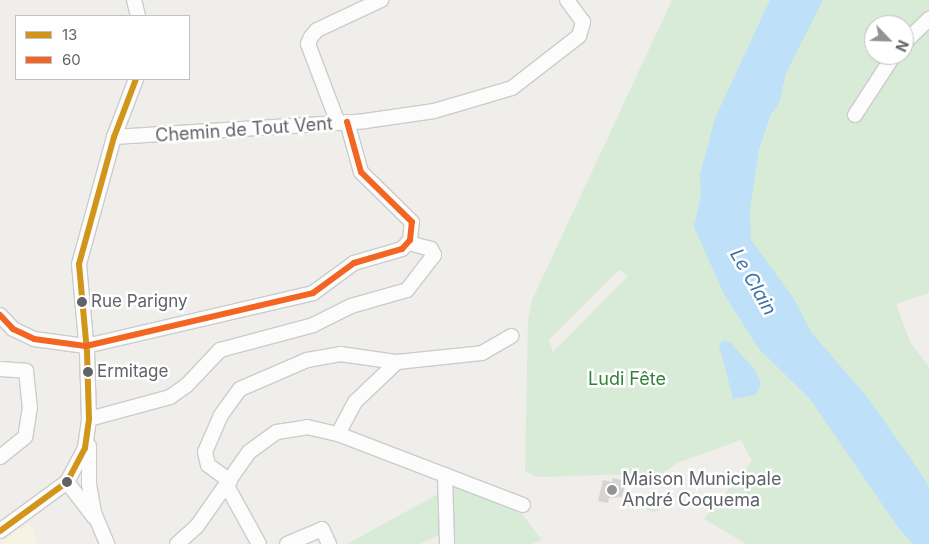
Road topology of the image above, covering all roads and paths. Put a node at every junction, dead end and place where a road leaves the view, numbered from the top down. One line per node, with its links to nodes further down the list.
1 (134, 0): 4 (street)
2 (381, 0): 10 (street)
3 (567, 0): 10 (street, Chemin de Tout Vent)
4 (138, 15)
5 (929, 20): 6 (street)
6 (914, 34)
7 (887, 65): 9 (street)
8 (136, 80): 11 (street)
9 (855, 114)
10 (343, 122): 11 (street, Chemin de Tout Vent); 12 (street)
11 (114, 136): 15 (street)
12 (408, 243): 15 (street); 18 (street)
13 (0, 315): 15 (street)
14 (512, 336): 16 (street)
15 (86, 346): 18 (street)
16 (397, 362): 19 (street); 23 (street)
17 (0, 369): 20 (street)
18 (89, 424): 22 (street); 25 (street)
19 (338, 434): 21 (street); 23 (street)
20 (0, 457)
21 (446, 475): 24 (street); 32 (street)
22 (71, 477): 25 (street); 26 (street)
23 (229, 484): 28 (street); 29 (street)
24 (523, 505)
25 (95, 517): 27 (street)
26 (0, 531)
27 (107, 544)
28 (177, 544)
29 (259, 544)
30 (287, 544): 31 (street)
31 (329, 544)
32 (447, 544)

